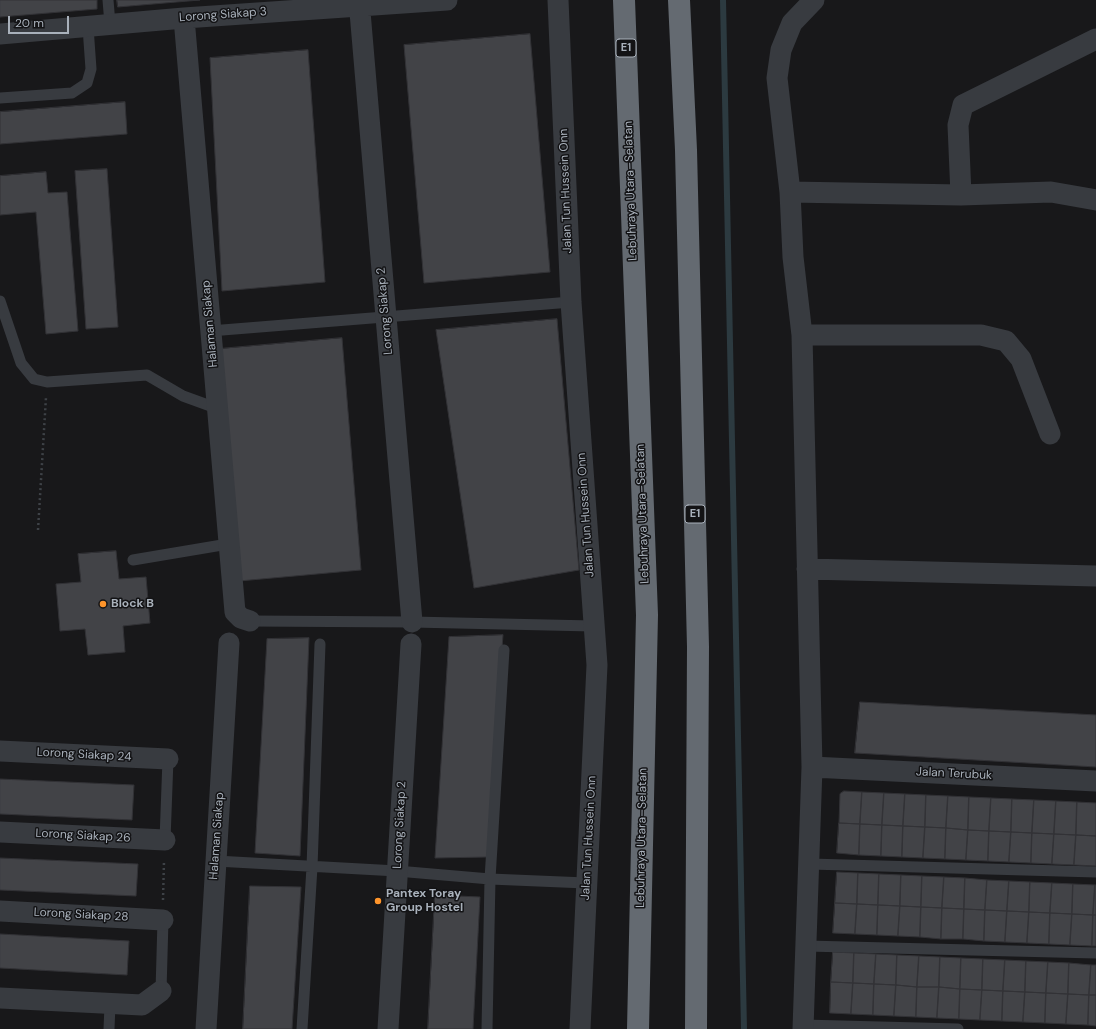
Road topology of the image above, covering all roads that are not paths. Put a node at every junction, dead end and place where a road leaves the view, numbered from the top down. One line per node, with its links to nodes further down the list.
1 (108, 0): 9 (lane)
2 (447, 0): 7 (street, Lorong Siakap 3)
3 (558, 0): 18 (street, Jalan Tun Hussein Onn)
4 (624, 0): 62 (highway, Lebuhraya Utara–Selatan / E1)
5 (679, 0): 63 (highway, E1)
6 (814, 0): 14 (street)
7 (359, 3): 8 (street, Lorong Siakap 3); 19 (street, Lorong Siakap 2)
8 (184, 18): 9 (street, Lorong Siakap 3); 20 (street, Halaman Siakap)
9 (110, 24): 10 (street, Lorong Siakap 3)
10 (88, 27): 11 (street, Lorong Siakap 3); 13 (lane)
11 (0, 34)
12 (1096, 39): 15 (street)
13 (0, 98)
14 (790, 192): 15 (street); 21 (street)
15 (961, 194): 16 (street)
16 (1096, 200)
17 (0, 301): 22 (lane)
18 (571, 302): 19 (lane); 30 (street, Jalan Tun Hussein Onn)
19 (386, 318): 20 (lane); 29 (street, Lorong Siakap 2)
20 (210, 331): 22 (street, Halaman Siakap)
21 (802, 334): 23 (street); 26 (street)
22 (216, 408): 24 (street, Halaman Siakap)
23 (1050, 434)
24 (228, 544): 25 (lane); 28 (street, Halaman Siakap)
25 (133, 560)
26 (807, 568): 27 (street); 37 (street)
27 (1096, 576)
28 (250, 622): 29 (lane)
29 (412, 622): 30 (lane)
30 (593, 626): 47 (street, Jalan Tun Hussein Onn)
31 (229, 644): 41 (street, Halaman Siakap)
32 (320, 644): 43 (lane)
33 (411, 644): 44 (street, Lorong Siakap 2)
34 (504, 650): 46 (lane)
35 (0, 751): 36 (street, Lorong Siakap 24)
36 (168, 759): 40 (lane)
37 (812, 767): 38 (street, Jalan Terubuk); 42 (street)
38 (1096, 781)
39 (0, 832): 40 (street, Lorong Siakap 26)
40 (165, 840)
41 (216, 861): 43 (lane); 57 (street, Halaman Siakap)
42 (810, 864): 45 (lane); 50 (street)
43 (312, 867): 44 (lane); 58 (lane)
44 (397, 872): 46 (lane); 59 (street, Lorong Siakap 2)
45 (1096, 872)
46 (490, 879): 47 (lane); 60 (lane)
47 (586, 883): 61 (street, Jalan Tun Hussein Onn)
48 (0, 911): 49 (street, Lorong Siakap 28)
49 (162, 920): 52 (lane)
50 (806, 946): 51 (lane); 55 (street)
51 (1096, 953)
52 (161, 991): 54 (street)
53 (0, 998): 54 (street)
54 (110, 1004): 56 (lane)
55 (803, 1027): 64 (lane)
56 (109, 1029)
57 (206, 1029)
58 (302, 1029)
59 (388, 1029)
60 (487, 1029)
61 (580, 1029)
62 (638, 1029)
63 (696, 1029)
64 (958, 1029)

